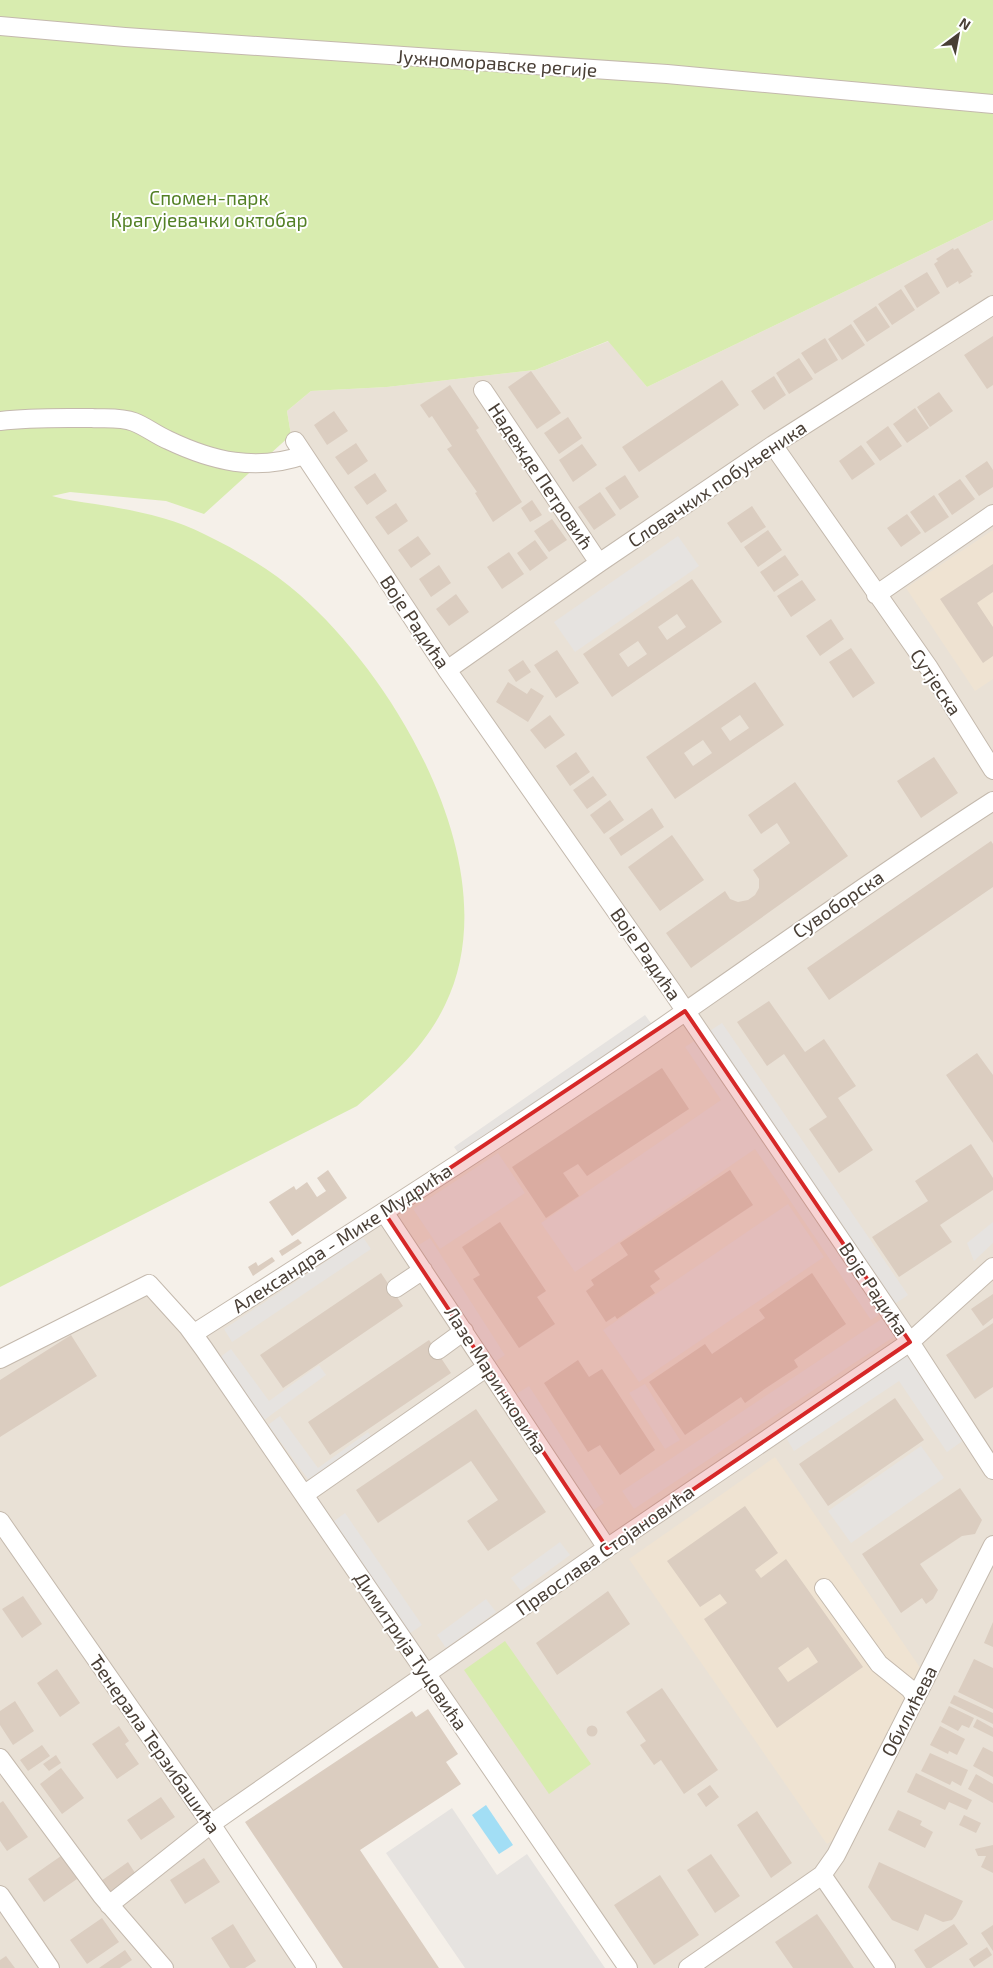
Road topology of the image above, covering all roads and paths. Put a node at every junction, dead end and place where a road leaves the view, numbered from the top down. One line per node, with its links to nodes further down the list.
1 (0, 26): 2 (street, Јужноморавске регије)
2 (993, 104)
3 (993, 305): 6 (street, Словачких побуњеника)
4 (484, 390): 8 (street, Надежде Петровић)
5 (0, 421): 10 (street, Воје Радића)
6 (773, 445): 8 (street, Словачких побуњеника); 9 (street, Сутјеска)
7 (993, 514): 9 (street)
8 (599, 563): 10 (street, Словачких побуњеника)
9 (876, 595): 11 (street, Сутјеска)
10 (447, 670): 13 (street, Воје Радића)
11 (993, 770)
12 (993, 801): 13 (street, Сувоборска)
13 (685, 1011): 14 (street, Александра - Мике Мудрића); 20 (street, Воје Радића)
14 (384, 1212): 16 (street, Лазе Маринковића); 19 (street, Александра - Мике Мудрића)
15 (993, 1267): 20 (street, Првослава Стојановића)
16 (423, 1270): 17 (street); 18 (street, Лазе Маринковића)
17 (396, 1288)
18 (464, 1331): 21 (street); 23 (street, Лазе Маринковића)
19 (193, 1334): 22 (street); 25 (street, Димитрија Туцовића)
20 (910, 1342): 24 (street, Воје Радића); 28 (street, Првослава Стојановића)
21 (438, 1350)
22 (0, 1359)
23 (487, 1367): 25 (street); 28 (street, Лазе Маринковића)
24 (993, 1470)
25 (305, 1494): 30 (street, Димитрија Туцовића)
26 (0, 1521): 33 (street, Ђенерала Терзибашића)
27 (993, 1545): 31 (street, Обилићева)
28 (606, 1548): 30 (street, Првослава Стојановића)
29 (824, 1588): 31 (street)
30 (427, 1674): 33 (street, Првослава Стојановића); 40 (street, Димитрија Туцовића)
31 (916, 1698): 34 (street, Обилићева)
32 (0, 1758): 36 (street)
33 (211, 1824): 36 (street, Првослава Стојановића); 39 (street, Ђенерала Терзибашића)
34 (822, 1875): 41 (street); 42 (street)
35 (0, 1895): 37 (street)
36 (109, 1905): 38 (street)
37 (50, 1968)
38 (164, 1968)
39 (307, 1968)
40 (628, 1968)
41 (688, 1968)
42 (886, 1968)

